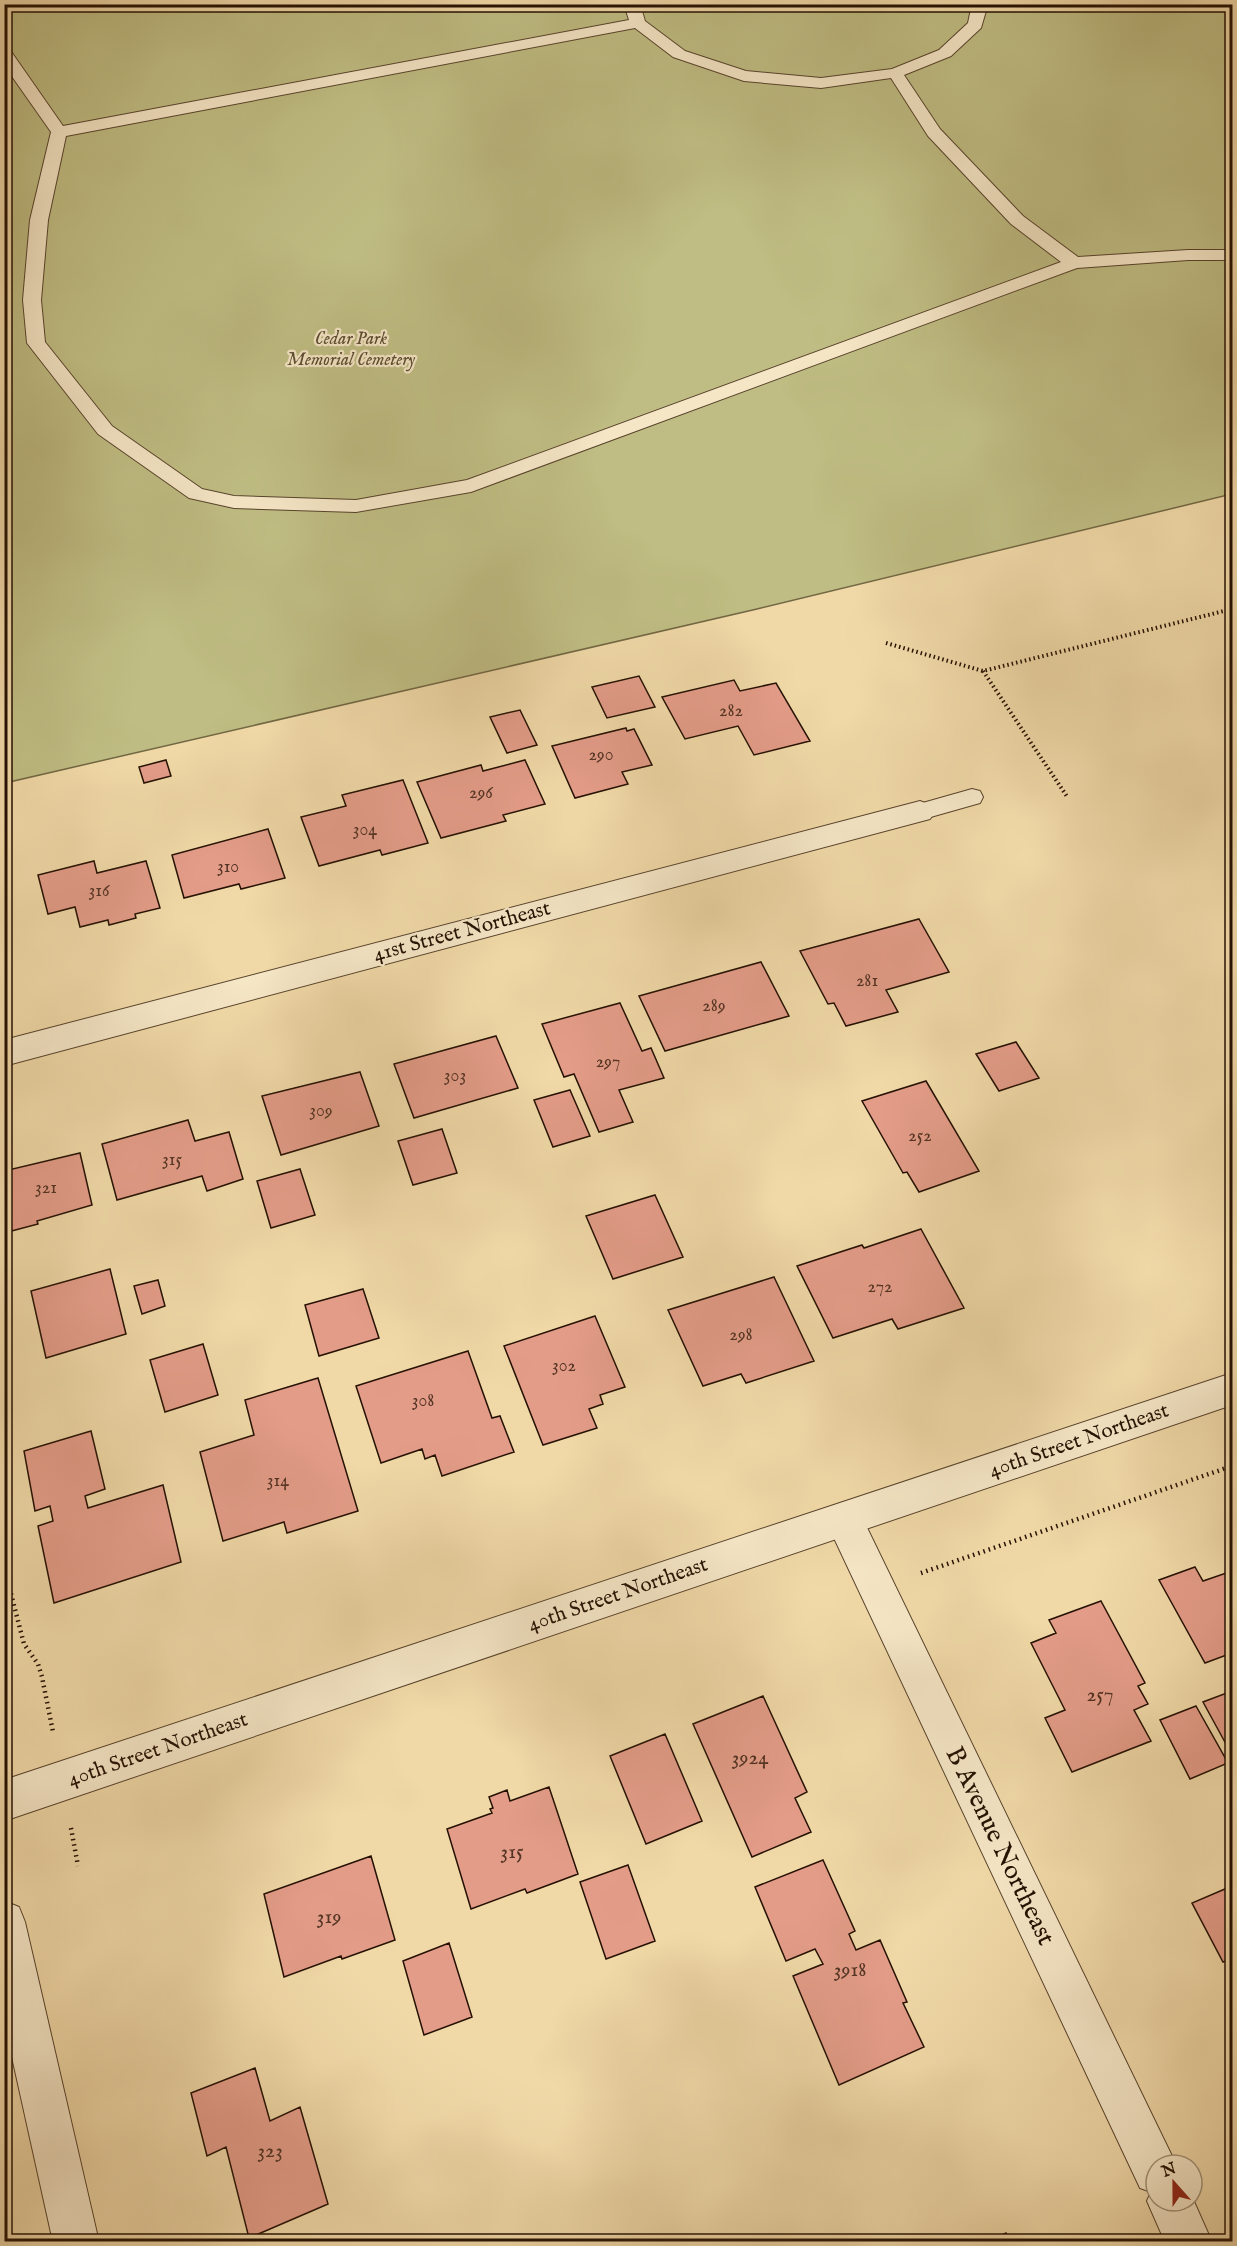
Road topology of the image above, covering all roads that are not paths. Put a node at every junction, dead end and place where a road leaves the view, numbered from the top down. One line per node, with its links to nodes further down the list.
1 (632, 4): 3 (lane)
2 (980, 4): 5 (lane)
3 (638, 23): 5 (lane); 6 (lane)
4 (4, 52): 6 (lane)
5 (895, 73): 8 (lane)
6 (59, 132): 8 (lane)
7 (1233, 255): 8 (lane)
8 (1074, 263)
9 (972, 798): 10 (lane)
10 (920, 812): 11 (street, 41st Street Northeast)
11 (4, 1053)
12 (1233, 1389): 13 (street, 40th Street Northeast)
13 (844, 1519): 14 (street, 40th Street Northeast); 16 (street, B Avenue Northeast)
14 (4, 1801)
15 (4, 1922): 18 (street)
16 (1147, 2153)
17 (1176, 2213): 19 (street)
18 (76, 2241)
19 (1189, 2241)

